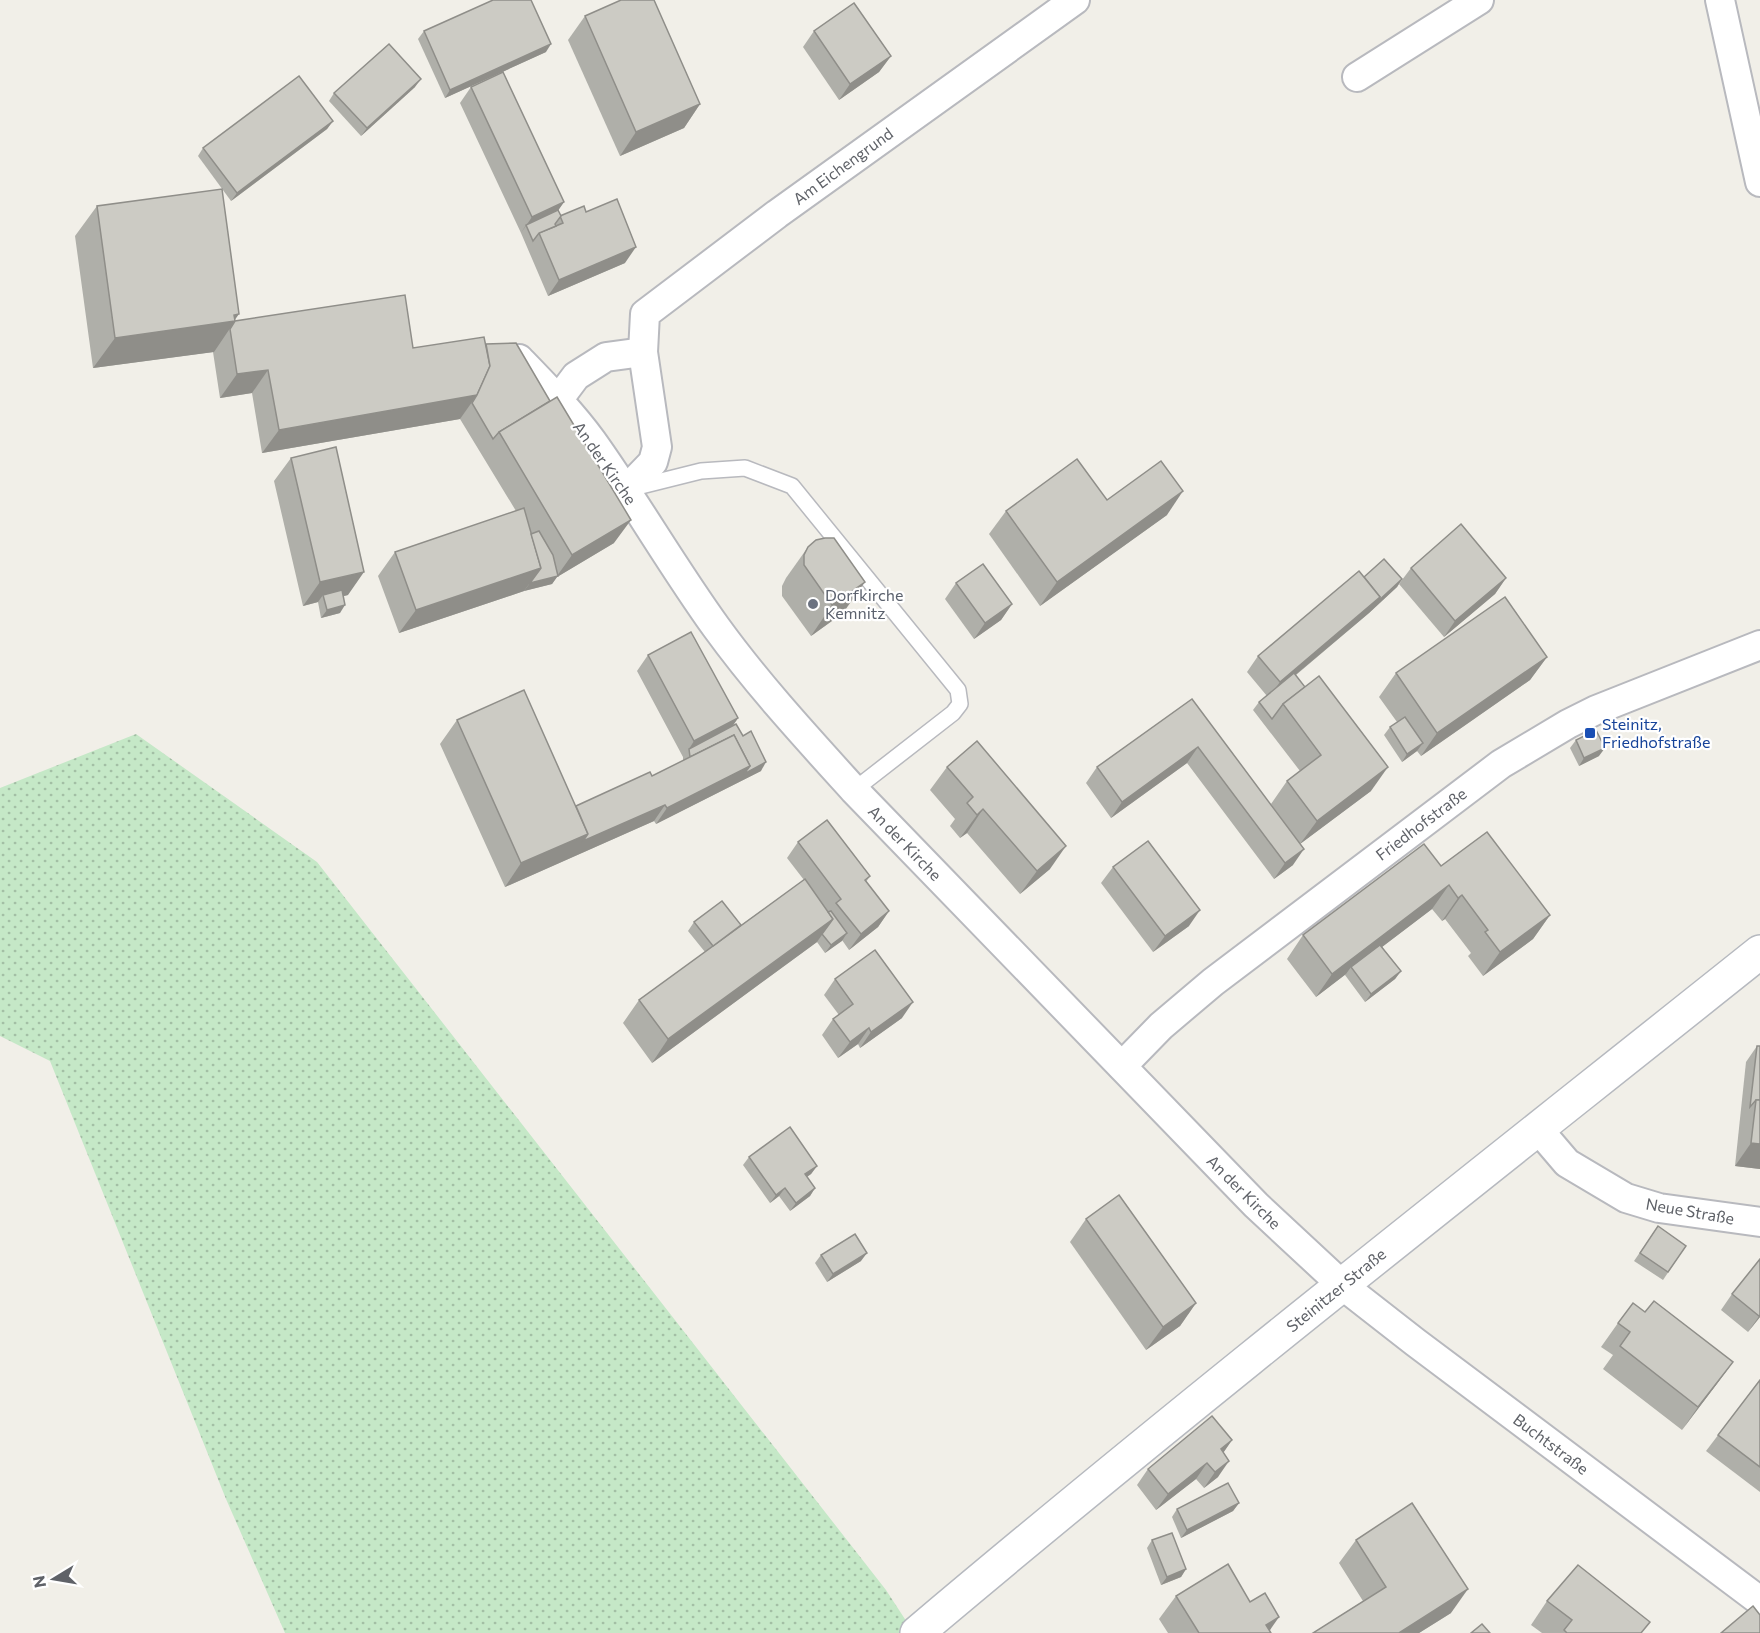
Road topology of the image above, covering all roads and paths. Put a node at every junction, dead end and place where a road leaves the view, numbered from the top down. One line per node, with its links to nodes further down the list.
1 (1075, 0): 6 (street, Am Eichengrund)
2 (1479, 0): 4 (street)
3 (1720, 0): 5 (street)
4 (1357, 77)
5 (1760, 182)
6 (643, 352): 8 (street); 9 (street, Am Eichengrund)
7 (519, 359): 8 (street, An der Kirche)
8 (558, 400): 9 (street, An der Kirche)
9 (625, 491): 11 (street, An der Kirche); 11 (lane)
10 (1760, 645): 13 (street, Friedhofstraße)
11 (854, 790): 13 (street, An der Kirche)
12 (1760, 952): 14 (street, Steinitzer Straße)
13 (1122, 1066): 16 (street, An der Kirche)
14 (1538, 1129): 15 (street, Neue Straße); 16 (street, Steinitzer Straße)
15 (1760, 1222)
16 (1342, 1285): 17 (street, Buchtstraße); 18 (street, Steinitzer Straße)
17 (1760, 1601)
18 (917, 1633)

